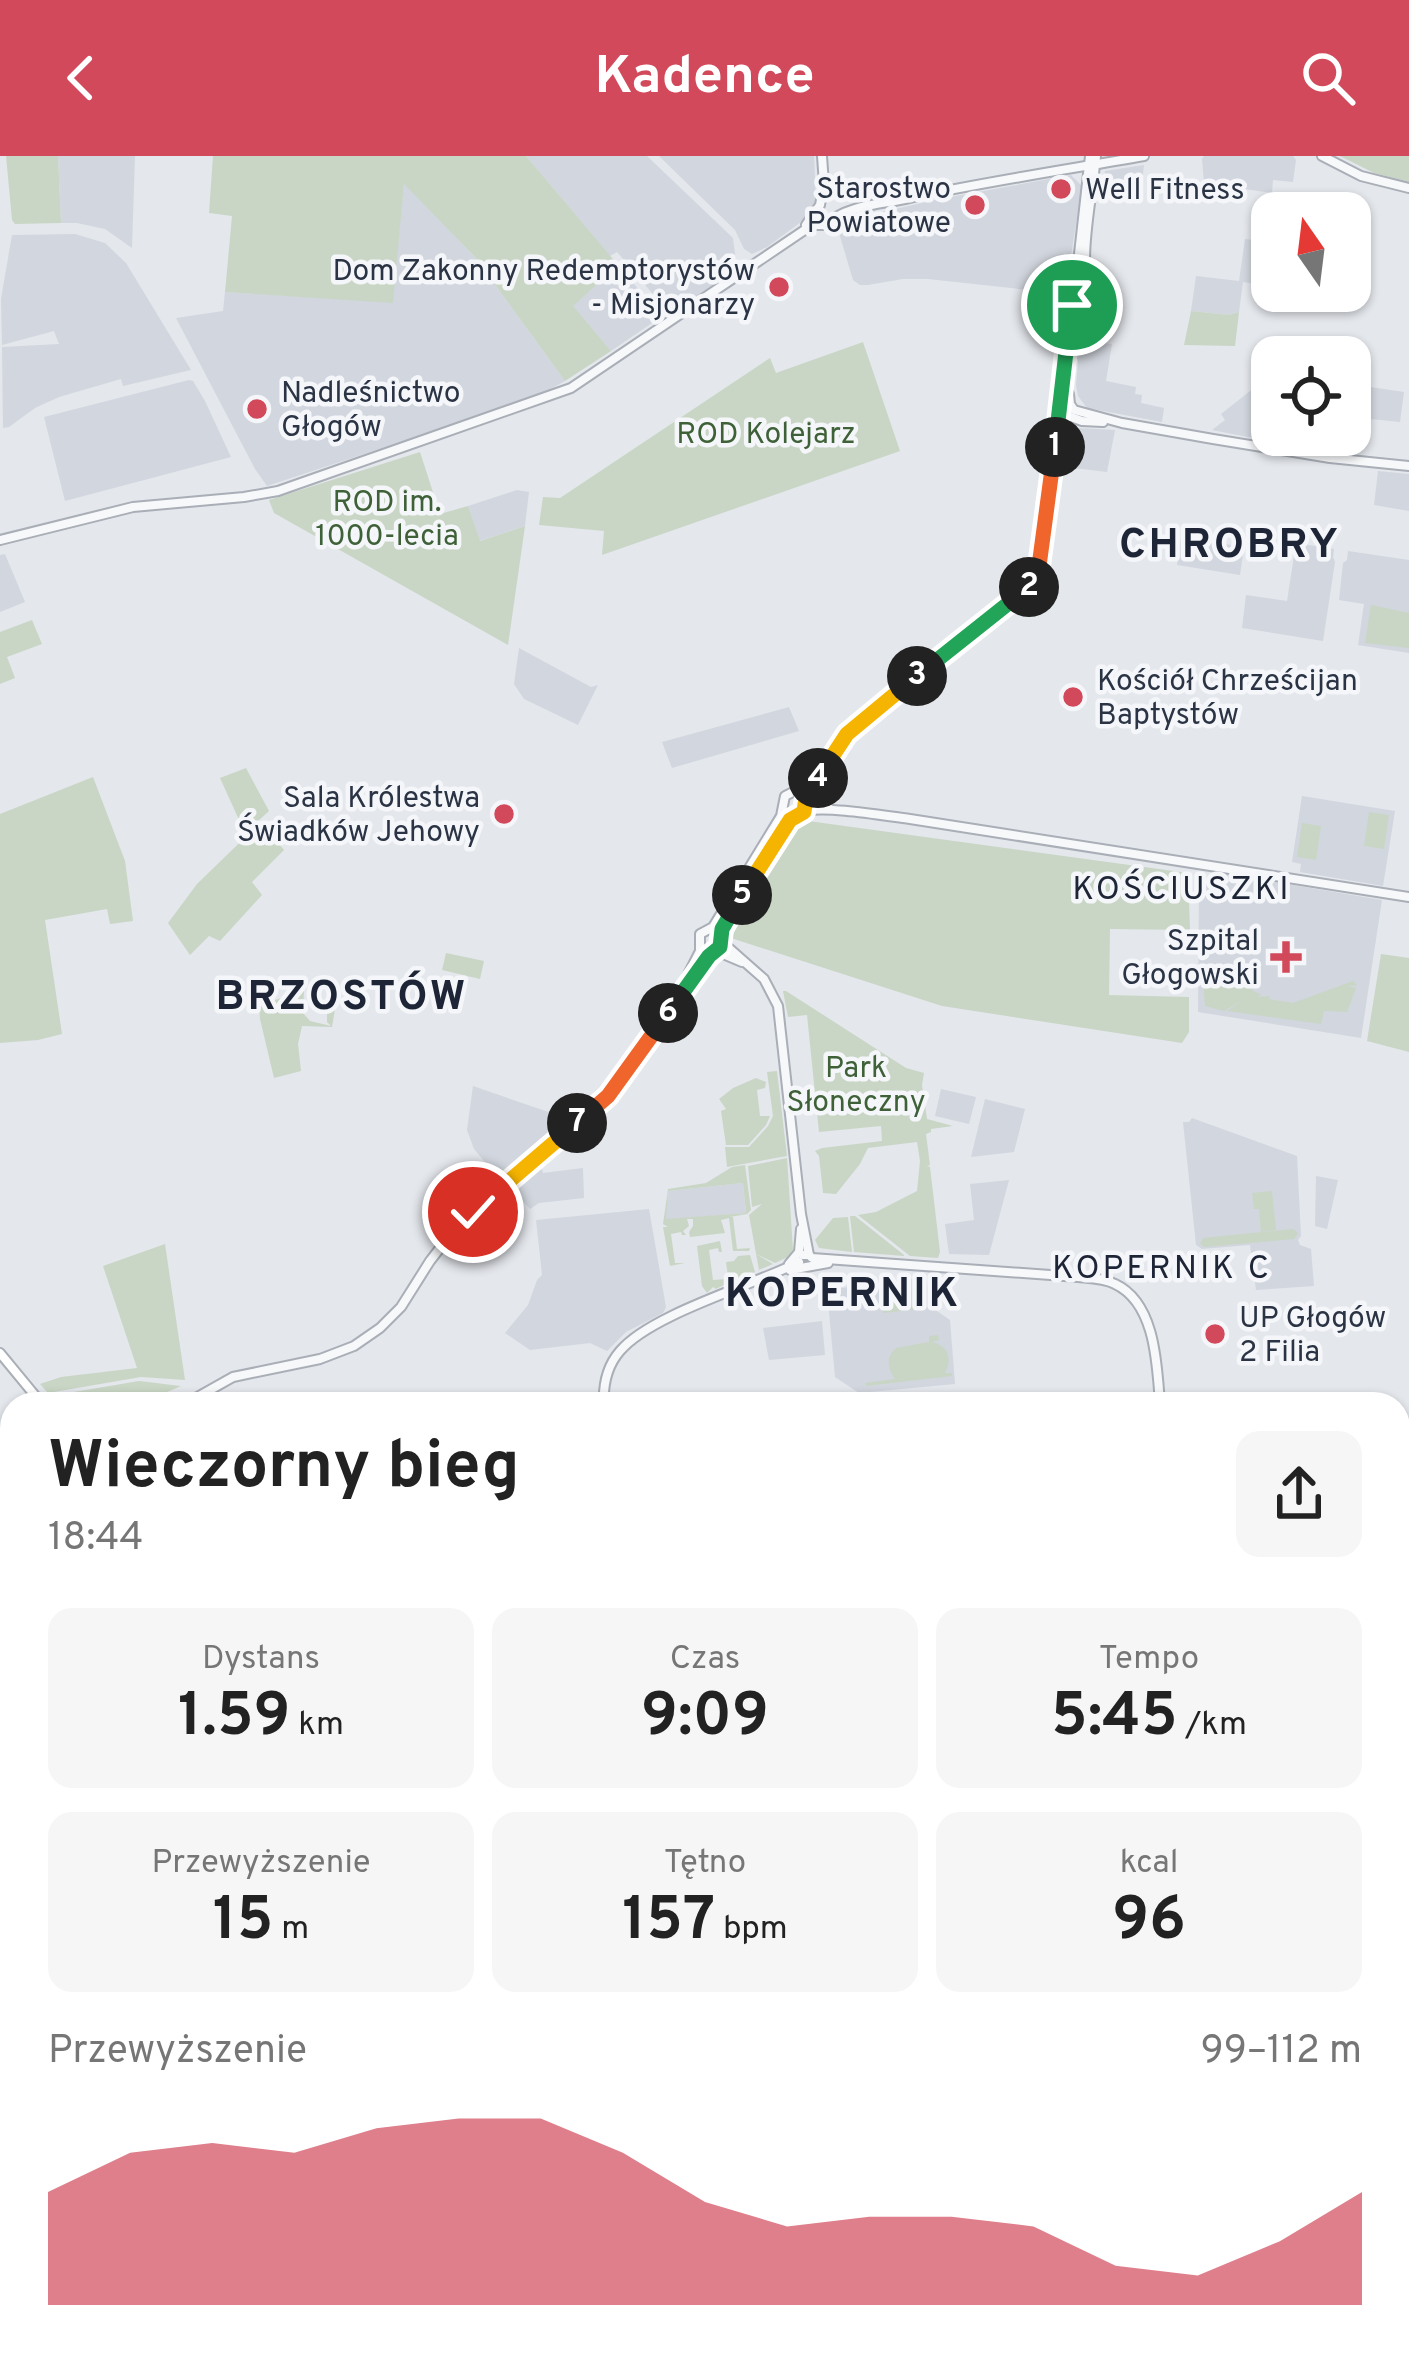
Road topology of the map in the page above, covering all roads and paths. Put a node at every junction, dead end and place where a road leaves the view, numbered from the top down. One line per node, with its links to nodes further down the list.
1 (823, 156): 6 (street)
2 (1144, 156): 4 (street)
3 (1322, 156): 5 (street)
4 (1093, 160): 6 (street); 7 (street); 8 (street)
5 (1409, 188)
6 (823, 214): 16 (street)
7 (1076, 296): 8 (street); 9 (street)
8 (1089, 297): 10 (street)
9 (1074, 310): 10 (street); 11 (street)
10 (1086, 314): 11 (street)
11 (1065, 393): 12 (street); 13 (street); 14 (street)
12 (1066, 415): 13 (street); 14 (street)
13 (1082, 417): 14 (street); 15 (street)
14 (1060, 431): 19 (street)
15 (1409, 466)
16 (273, 493): 17 (street); 17 (street)
17 (246, 497): 18 (street)
18 (0, 540)
19 (847, 734): 20 (street); 21 (street)
20 (813, 785): 22 (street); 24 (street)
21 (794, 792): 22 (street); 23 (street)
22 (802, 807): 23 (street); 24 (street); 27 (street)
23 (783, 809): 26 (street)
24 (834, 810): 25 (street)
25 (1409, 897)
26 (711, 929): 27 (street); 28 (street)
27 (718, 946): 28 (street); 29 (street); 30 (street)
28 (700, 947): 29 (street)
29 (676, 1000): 37 (street)
30 (802, 1222): 31 (street); 32 (street); 34 (street)
31 (838, 1259): 32 (street); 33 (street)
32 (806, 1260): 33 (street); 34 (street)
33 (851, 1261): 39 (street)
34 (776, 1272): 38 (street)
35 (0, 1353): 36 (main road)
36 (31, 1392)
37 (206, 1392)
38 (604, 1392)
39 (1159, 1392)

